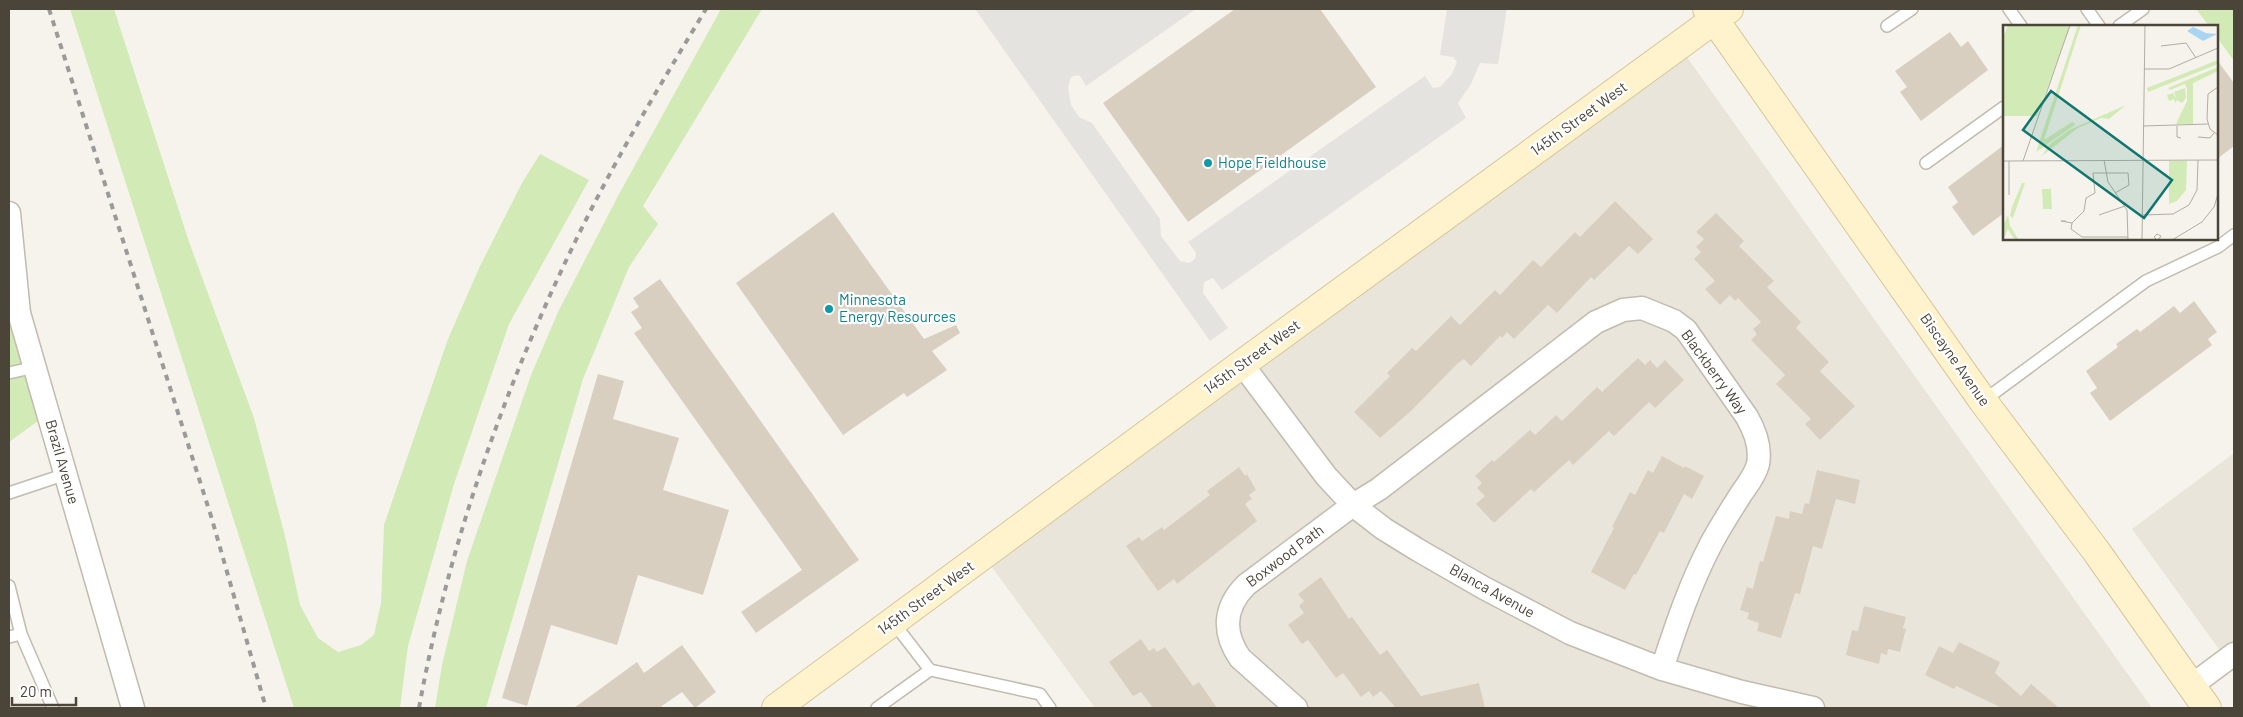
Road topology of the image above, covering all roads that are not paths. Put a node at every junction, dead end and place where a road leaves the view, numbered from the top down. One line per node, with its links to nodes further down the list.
1 (1912, 9): 9 (lane)
2 (2009, 9): 6 (lane)
3 (2087, 9): 7 (lane)
4 (2143, 9): 8 (lane)
5 (1717, 12): 14 (street, 145th Street West); 17 (street, Biscayne Avenue)
6 (2020, 25)
7 (2099, 25)
8 (2120, 25)
9 (1887, 26)
10 (2003, 108): 11 (lane)
11 (1926, 163)
12 (9, 213): 15 (street, Brazil Avenue)
13 (2234, 235): 17 (lane)
14 (1242, 364): 20 (street, Blanca Avenue); 22 (street, 145th Street West)
15 (35, 367): 16 (lane); 18 (street, Brazil Avenue)
16 (9, 373)
17 (1984, 401): 28 (street, Biscayne Avenue)
18 (66, 474): 19 (lane); 30 (street, Brazil Avenue)
19 (9, 492)
20 (1353, 505): 26 (street, Blanca Avenue); 26 (street, Blackberry Way); 34 (street, Boxwood Path)
21 (9, 586): 23 (lane)
22 (893, 622): 27 (lane); 31 (street, 145th Street West)
23 (21, 634): 24 (lane); 29 (lane)
24 (9, 637)
25 (2234, 654): 28 (street)
26 (1662, 669): 35 (street, Blanca Avenue)
27 (930, 670): 32 (lane); 33 (lane)
28 (2191, 686): 36 (street, Biscayne Avenue)
29 (53, 708)
30 (133, 708)
31 (776, 708)
32 (877, 708)
33 (1050, 708)
34 (1296, 708)
35 (1813, 708)
36 (2207, 708)

